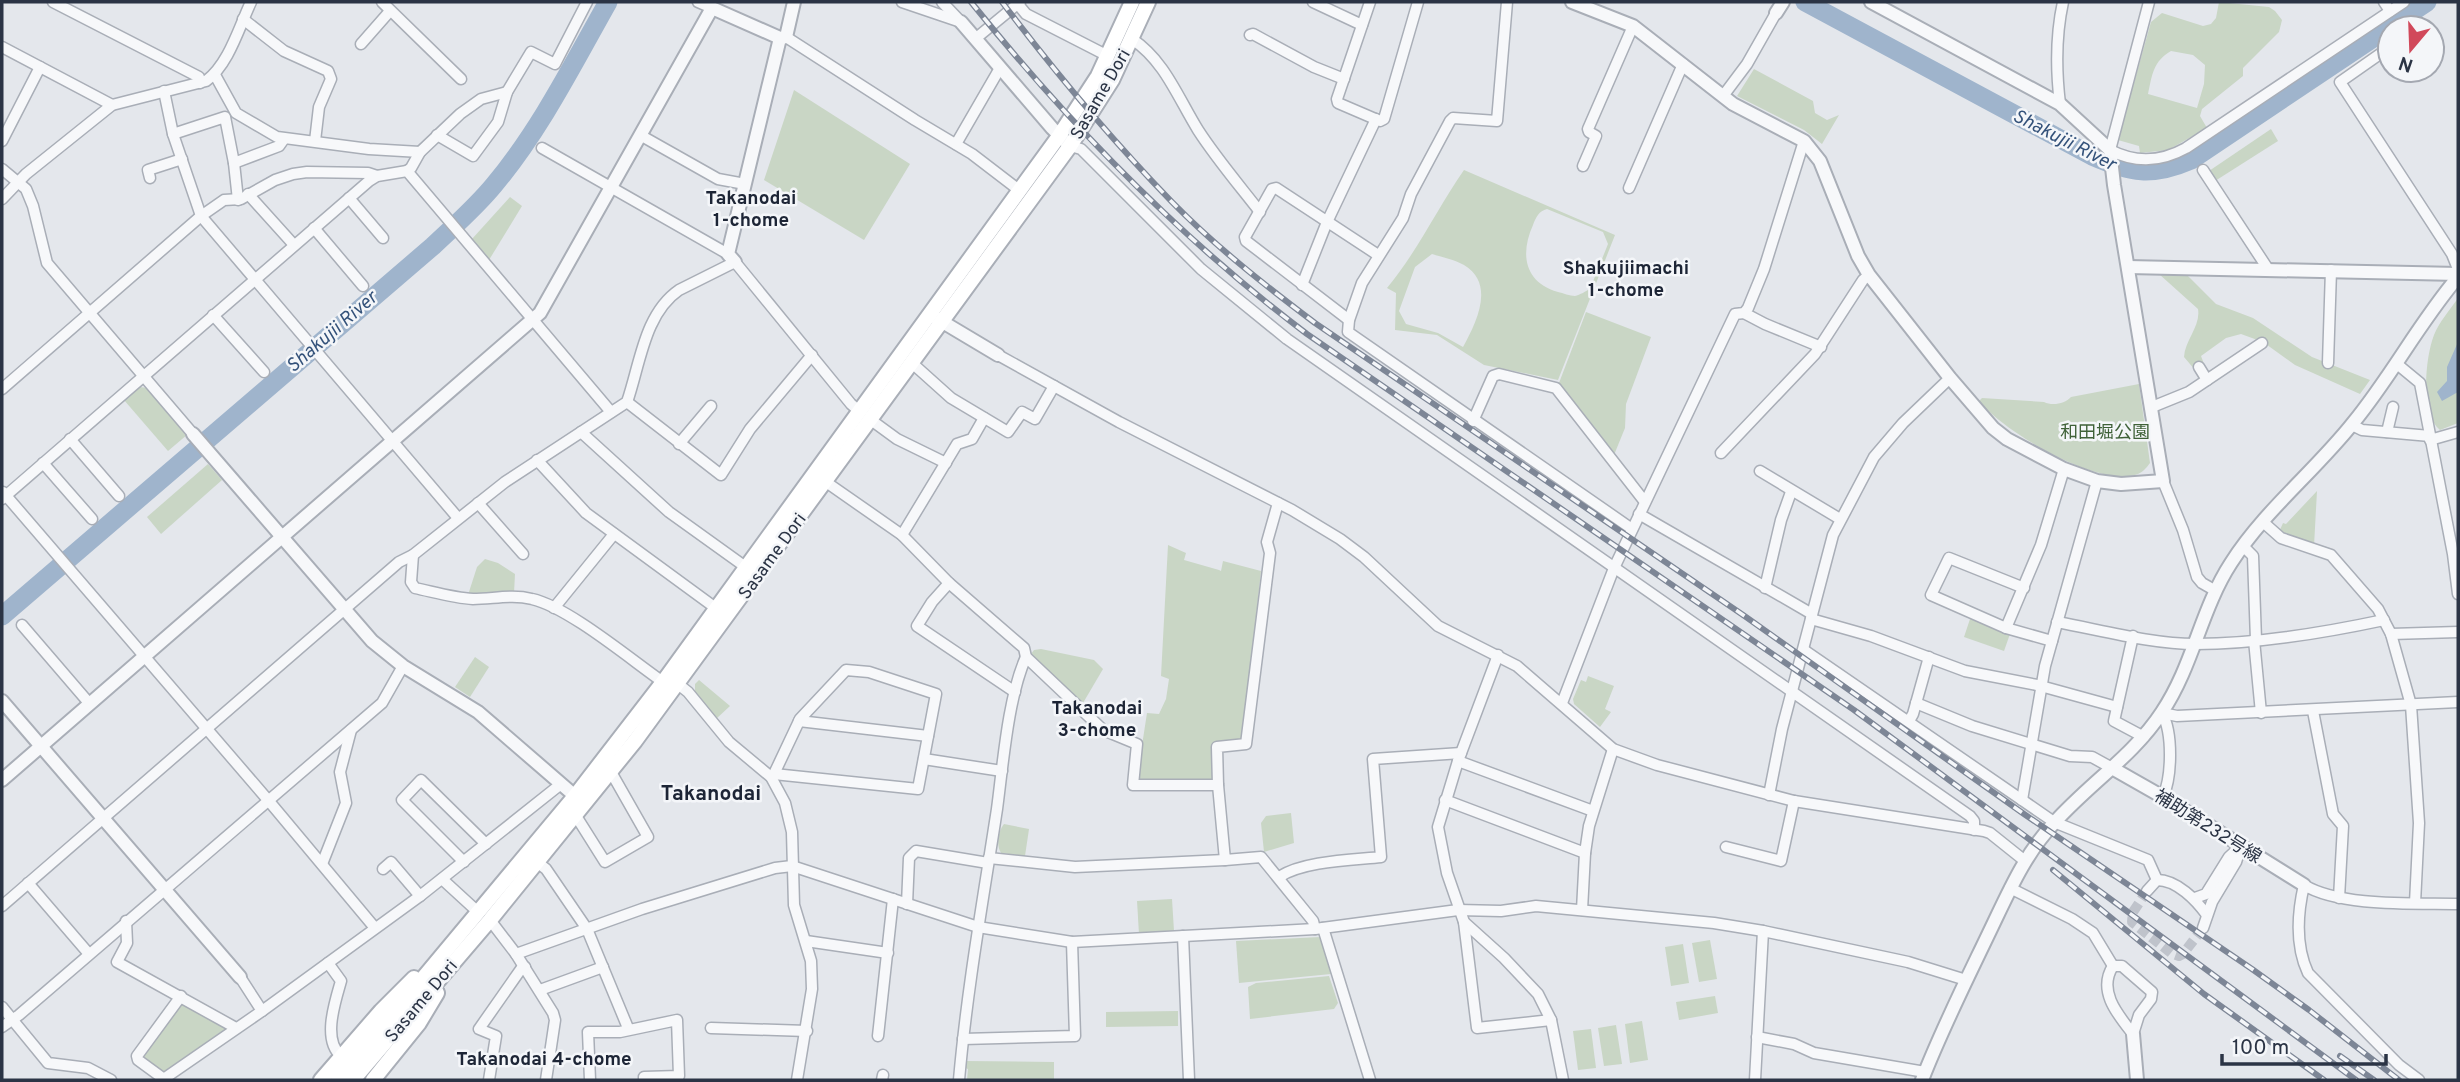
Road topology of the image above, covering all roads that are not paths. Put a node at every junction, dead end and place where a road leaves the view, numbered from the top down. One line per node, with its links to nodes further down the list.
1 (53, 2): 44 (street)
2 (251, 2): 26 (street)
3 (382, 2): 25 (street)
4 (587, 2): 46 (street)
5 (698, 2): 22 (street)
6 (794, 2): 31 (street)
7 (942, 2): 27 (street)
8 (1132, 2): 36 (main road, Sasame Dori)
9 (1148, 2): 33 (main road, Sasame Dori)
10 (1313, 2): 28 (street)
11 (1370, 2): 28 (street)
12 (1418, 2): 50 (street)
13 (1507, 2): 86 (street)
14 (1572, 2): 29 (street)
15 (1871, 2): 48 (street)
16 (2063, 2): 48 (street)
17 (2149, 2): 62 (street)
18 (2384, 2): 24 (street)
19 (2404, 2): 24 (street)
20 (909, 3): 27 (street)
21 (1018, 3): 32 (street); 36 (street)
22 (712, 8): 31 (street); 53 (street)
23 (1779, 8): 47 (street)
24 (2390, 11): 62 (street)
25 (390, 12): 34 (street); 42 (street)
26 (243, 19): 41 (street); 56 (street)
27 (961, 22): 32 (street)
28 (1362, 25): 43 (street)
29 (1633, 26): 38 (street); 65 (street)
30 (1250, 35): 43 (street)
31 (783, 38): 59 (street); 72 (street)
32 (975, 39): 40 (street)
33 (1132, 39): 57 (main road, Sasame Dori); 80 (street)
34 (361, 44)
35 (2, 47): 39 (street)
36 (1108, 56): 57 (main road, Sasame Dori)
37 (2376, 57): 90 (street)
38 (1683, 64): 47 (street); 74 (street)
39 (40, 67): 49 (street); 55 (street)
40 (1000, 68): 57 (street); 59 (street)
41 (215, 75): 44 (street); 54 (street)
42 (461, 79)
43 (1344, 79): 50 (street)
44 (200, 83): 45 (street)
45 (164, 91): 49 (street); 51 (street)
46 (507, 92): 52 (street); 52 (street)
47 (1723, 96): 58 (street)
48 (2060, 104): 62 (street)
49 (112, 105): 71 (street)
50 (1376, 119): 82 (street)
51 (173, 134): 63 (street); 64 (street)
52 (437, 135): 61 (street)
53 (640, 135): 72 (street); 73 (street)
54 (284, 139): 56 (street); 64 (street)
55 (2, 141)
56 (315, 141): 61 (street)
57 (1065, 141): 75 (main road, Sasame Dori); 100 (main road, Sasame Dori); 163 (street)
58 (1804, 141): 92 (street); 98 (street)
59 (956, 144): 75 (street)
60 (542, 148): 73 (street)
61 (420, 152): 68 (street)
62 (2110, 152): 88 (street)
63 (181, 159): 70 (street); 81 (street)
64 (234, 163): 79 (street)
65 (1583, 166)
66 (2, 169): 71 (street)
67 (2203, 170): 89 (street)
68 (407, 171): 69 (street); 101 (street)
69 (377, 176): 76 (street); 77 (street)
70 (150, 178)
71 (18, 182): 78 (street); 97 (street)
72 (745, 184): 87 (street)
73 (610, 187): 87 (street); 101 (street)
74 (1629, 188)
75 (1019, 190): 100 (main road, Sasame Dori)
76 (248, 194): 79 (street); 85 (street)
77 (349, 198): 83 (street); 84 (street)
78 (2, 199)
79 (238, 200): 81 (street)
80 (1260, 212): 82 (street); 95 (street)
81 (201, 216): 94 (street); 97 (street)
82 (1327, 222): 86 (street); 95 (street)
83 (314, 228): 85 (street); 96 (street)
84 (383, 238)
85 (294, 245): 94 (street)
86 (1378, 255): 102 (street)
87 (731, 258): 105 (street); 117 (street)
88 (2128, 267): 89 (street); 119 (street)
89 (2268, 269): 91 (street)
90 (2458, 269)
91 (2331, 270): 93 (street); 108 (street)
92 (1869, 275): 104 (street); 113 (street)
93 (2458, 276): 109 (street)
94 (254, 279): 99 (street); 132 (street)
95 (1302, 285): 102 (street)
96 (363, 286)
97 (90, 313): 112 (street); 116 (street)
98 (1744, 313): 104 (street); 146 (street)
99 (213, 315): 111 (street); 112 (street)
100 (936, 318): 106 (street); 107 (main road, Sasame Dori); 122 (main road, Sasame Dori)
101 (533, 320): 121 (street); 132 (street)
102 (1349, 320): 124 (street)
103 (2262, 343): 114 (street)
104 (1821, 347): 134 (street)
105 (812, 355): 122 (street); 133 (street)
106 (998, 355): 115 (street)
107 (912, 363): 122 (main road, Sasame Dori); 123 (street)
108 (2328, 363)
109 (2397, 365): 125 (street); 130 (street)
110 (2199, 367): 114 (street)
111 (264, 372)
112 (143, 376): 129 (street); 131 (street)
113 (1950, 378): 138 (street); 152 (street)
114 (2207, 380): 119 (street)
115 (1054, 386): 123 (street); 148 (street)
116 (2, 389)
117 (627, 402): 121 (street); 133 (street)
118 (711, 406): 133 (street)
119 (2152, 407): 141 (street)
120 (2393, 407): 127 (street)
121 (611, 412): 126 (street)
122 (865, 415): 137 (street); 142 (main road, Sasame Dori); 162 (main road, Sasame Dori)
123 (984, 418): 137 (street)
124 (1473, 421): 146 (street); 154 (street)
125 (2352, 425): 127 (street); 153 (street)
126 (581, 432): 135 (street); 162 (street)
127 (2387, 432): 130 (street)
128 (2458, 432): 130 (street)
129 (193, 434): 157 (street)
130 (2430, 438): 160 (street)
131 (70, 439): 136 (street); 145 (street)
132 (393, 442): 150 (street); 157 (street)
133 (679, 444)
134 (1721, 453)
135 (537, 460): 147 (street); 155 (street)
136 (43, 463): 144 (street); 151 (street)
137 (946, 463): 156 (street)
138 (2064, 469): 140 (street); 166 (street)
139 (1760, 471): 143 (street)
140 (2096, 481): 141 (street); 174 (street)
141 (2164, 481): 167 (street)
142 (826, 482): 156 (street); 189 (main road, Sasame Dori)
143 (1791, 492): 152 (street); 165 (street)
144 (3, 495): 185 (street)
145 (120, 496)
146 (1645, 502): 149 (street)
147 (478, 503): 150 (street); 159 (street)
148 (1278, 503): 184 (street); 220 (street)
149 (1639, 514): 154 (street); 165 (street)
150 (458, 518): 161 (street)
151 (92, 519)
152 (1840, 519): 172 (street)
153 (2263, 522): 158 (street); 173 (street)
154 (1632, 529): 163 (street)
155 (614, 534): 169 (street); 170 (street)
156 (902, 535): 164 (street)
157 (282, 537): 171 (street); 185 (street)
158 (2243, 546): 167 (street); 181 (street)
159 (523, 554)
160 (2456, 554): 168 (street)
161 (413, 555): 169 (street); 171 (street)
162 (747, 568): 170 (main road, Sasame Dori)
163 (1614, 568): 191 (street); 197 (street)
164 (949, 583): 186 (street); 192 (street)
165 (1765, 588): 172 (street)
166 (2024, 588): 176 (street); 176 (street)
167 (2216, 591): 182 (street)
168 (2458, 592)
169 (554, 608): 189 (street)
170 (717, 609): 189 (main road, Sasame Dori)
171 (344, 610): 188 (street); 205 (street)
172 (1811, 617): 183 (street); 187 (street)
173 (2384, 620): 178 (street); 181 (street)
174 (2057, 621): 179 (street); 180 (street)
175 (22, 625): 195 (street)
176 (2006, 628): 180 (street)
177 (2458, 632): 178 (street)
178 (2391, 634): 198 (street)
179 (2133, 636): 182 (street); 199 (street)
180 (2052, 640): 190 (street)
181 (2255, 640): 182 (street); 202 (street)
182 (2195, 644): 201 (street)
183 (1804, 650): 191 (street); 204 (street)
184 (1498, 655): 197 (street); 212 (street)
185 (144, 656): 195 (street); 205 (street)
186 (1026, 657): 192 (street); 220 (street)
187 (1929, 657): 190 (street); 196 (street)
188 (403, 666): 206 (street); 219 (street)
189 (670, 683): 216 (main road, Sasame Dori); 217 (street); 227 (main road, Sasame Dori)
190 (2041, 688): 199 (street); 209 (street)
191 (1792, 690): 221 (street); 231 (street)
192 (1015, 692): 215 (street)
193 (2, 701): 210 (street)
194 (2458, 702): 198 (street)
195 (89, 703): 210 (street)
196 (1916, 703): 204 (street); 209 (street)
197 (1562, 704): 211 (street)
198 (2411, 705): 200 (street); 256 (street)
199 (2117, 707): 208 (street)
200 (2313, 711): 202 (street); 254 (street)
201 (2162, 713): 202 (street); 208 (street); 222 (street)
202 (2261, 713)
203 (799, 721): 207 (street); 207 (street); 217 (street)
204 (1909, 721): 225 (street)
205 (206, 729): 223 (street); 229 (street)
206 (351, 730): 223 (street); 241 (street)
207 (928, 736): 213 (street)
208 (2144, 737): 214 (street)
209 (2031, 743): 214 (street); 225 (street)
210 (41, 746): 218 (street); 229 (street)
211 (1613, 749): 221 (street); 228 (street)
212 (1460, 757): 224 (street); 228 (street); 244 (street)
213 (924, 759): 215 (street); 217 (street)
214 (2112, 768): 222 (street, 補助第232号線); 230 (street)
215 (1002, 771): 236 (street)
216 (611, 772): 227 (main road, Sasame Dori); 227 (street)
217 (772, 776): 242 (street)
218 (2, 780)
219 (561, 784): 227 (street); 232 (street)
220 (1218, 785): 237 (street)
221 (1769, 795): 226 (street)
222 (2163, 797): 233 (street, 補助第232号線)
223 (268, 800): 241 (street); 250 (street)
224 (1445, 800): 235 (street); 261 (street)
225 (2022, 800): 230 (street)
226 (1794, 801): 231 (street); 234 (street)
227 (578, 805): 240 (main road, Sasame Dori); 263 (main road, Sasame Dori)
228 (1593, 811): 235 (street)
229 (104, 819): 247 (street); 250 (street)
230 (2054, 822): 238 (street); 246 (street)
231 (1974, 830): 238 (street)
232 (486, 844): 239 (street); 239 (street)
233 (2241, 846): 248 (street, 補助第232号線); 253 (street); 262 (street)
234 (1726, 848)
235 (1585, 853): 260 (street)
236 (989, 860): 237 (street); 257 (street); 266 (street)
237 (1225, 860): 244 (street)
238 (2025, 861): 249 (street)
239 (464, 862): 245 (street)
240 (537, 862): 263 (main road, Sasame Dori); 269 (street)
241 (322, 864): 268 (street)
242 (792, 866): 255 (street); 269 (street); 273 (street)
243 (383, 869): 252 (street)
244 (1279, 877): 270 (street)
245 (442, 878): 252 (street); 263 (street)
246 (2157, 880): 251 (street); 253 (street)
247 (29, 883): 259 (street); 277 (street)
248 (2304, 885): 254 (street); 319 (street)
249 (2010, 888): 280 (street); 284 (street)
250 (164, 889): 264 (street); 283 (street)
251 (2147, 891)
252 (420, 896): 268 (street)
253 (2194, 898): 262 (street)
254 (2339, 898): 256 (street)
255 (893, 899): 257 (street); 276 (street)
256 (2415, 903): 258 (street)
257 (907, 904): 266 (street)
258 (2458, 904)
259 (2, 906)
260 (1582, 910): 261 (street); 271 (street)
261 (1458, 911): 265 (street); 270 (street)
262 (2207, 915): 267 (street)
263 (484, 916): 275 (main road, Sasame Dori); 278 (street)
264 (126, 921): 277 (street); 286 (street)
265 (1464, 922): 290 (street); 290 (street)
266 (978, 928): 274 (street); 299 (street)
267 (2203, 928)
268 (375, 929): 279 (street)
269 (587, 929): 278 (street); 282 (street)
270 (1319, 929): 272 (street); 315 (street)
271 (1763, 931): 284 (street); 298 (street)
272 (1183, 936): 274 (street); 314 (street)
273 (806, 941): 276 (street); 295 (street)
274 (1072, 942): 299 (street)
275 (457, 948): 300 (main road); 305 (main road, Sasame Dori); 306 (main road, Sasame Dori); 307 (main road)
276 (888, 953): 297 (street)
277 (89, 954): 289 (street)
278 (516, 954): 281 (street)
279 (328, 963): 288 (street); 300 (street)
280 (2113, 966): 296 (street); 296 (street)
281 (525, 967): 285 (street); 308 (street)
282 (603, 967): 285 (street); 293 (street)
283 (240, 977): 288 (street)
284 (1966, 980): 301 (street)
285 (540, 990): 309 (street)
286 (181, 996): 292 (street); 302 (street)
287 (2, 1007): 289 (street)
288 (262, 1011): 292 (street)
289 (12, 1019): 291 (street); 303 (street)
290 (1550, 1020): 316 (street)
291 (2, 1027)
292 (236, 1028): 302 (street)
293 (628, 1028): 310 (street); 311 (street)
294 (711, 1028): 295 (street)
295 (807, 1031): 312 (street)
296 (2133, 1034): 318 (street)
297 (878, 1036)
298 (1757, 1037): 301 (street); 317 (street)
299 (963, 1039): 313 (street)
300 (341, 1056): 304 (main road)
301 (1923, 1076)
302 (163, 1079)
303 (109, 1080)
304 (321, 1080)
305 (338, 1080)
306 (353, 1080)
307 (373, 1080)
308 (489, 1080)
309 (547, 1080)
310 (590, 1080)
311 (644, 1080)
312 (797, 1080)
313 (959, 1080)
314 (1189, 1080)
315 (1370, 1080)
316 (1563, 1080)
317 (1755, 1080)
318 (2137, 1080)
319 (2419, 1080)

